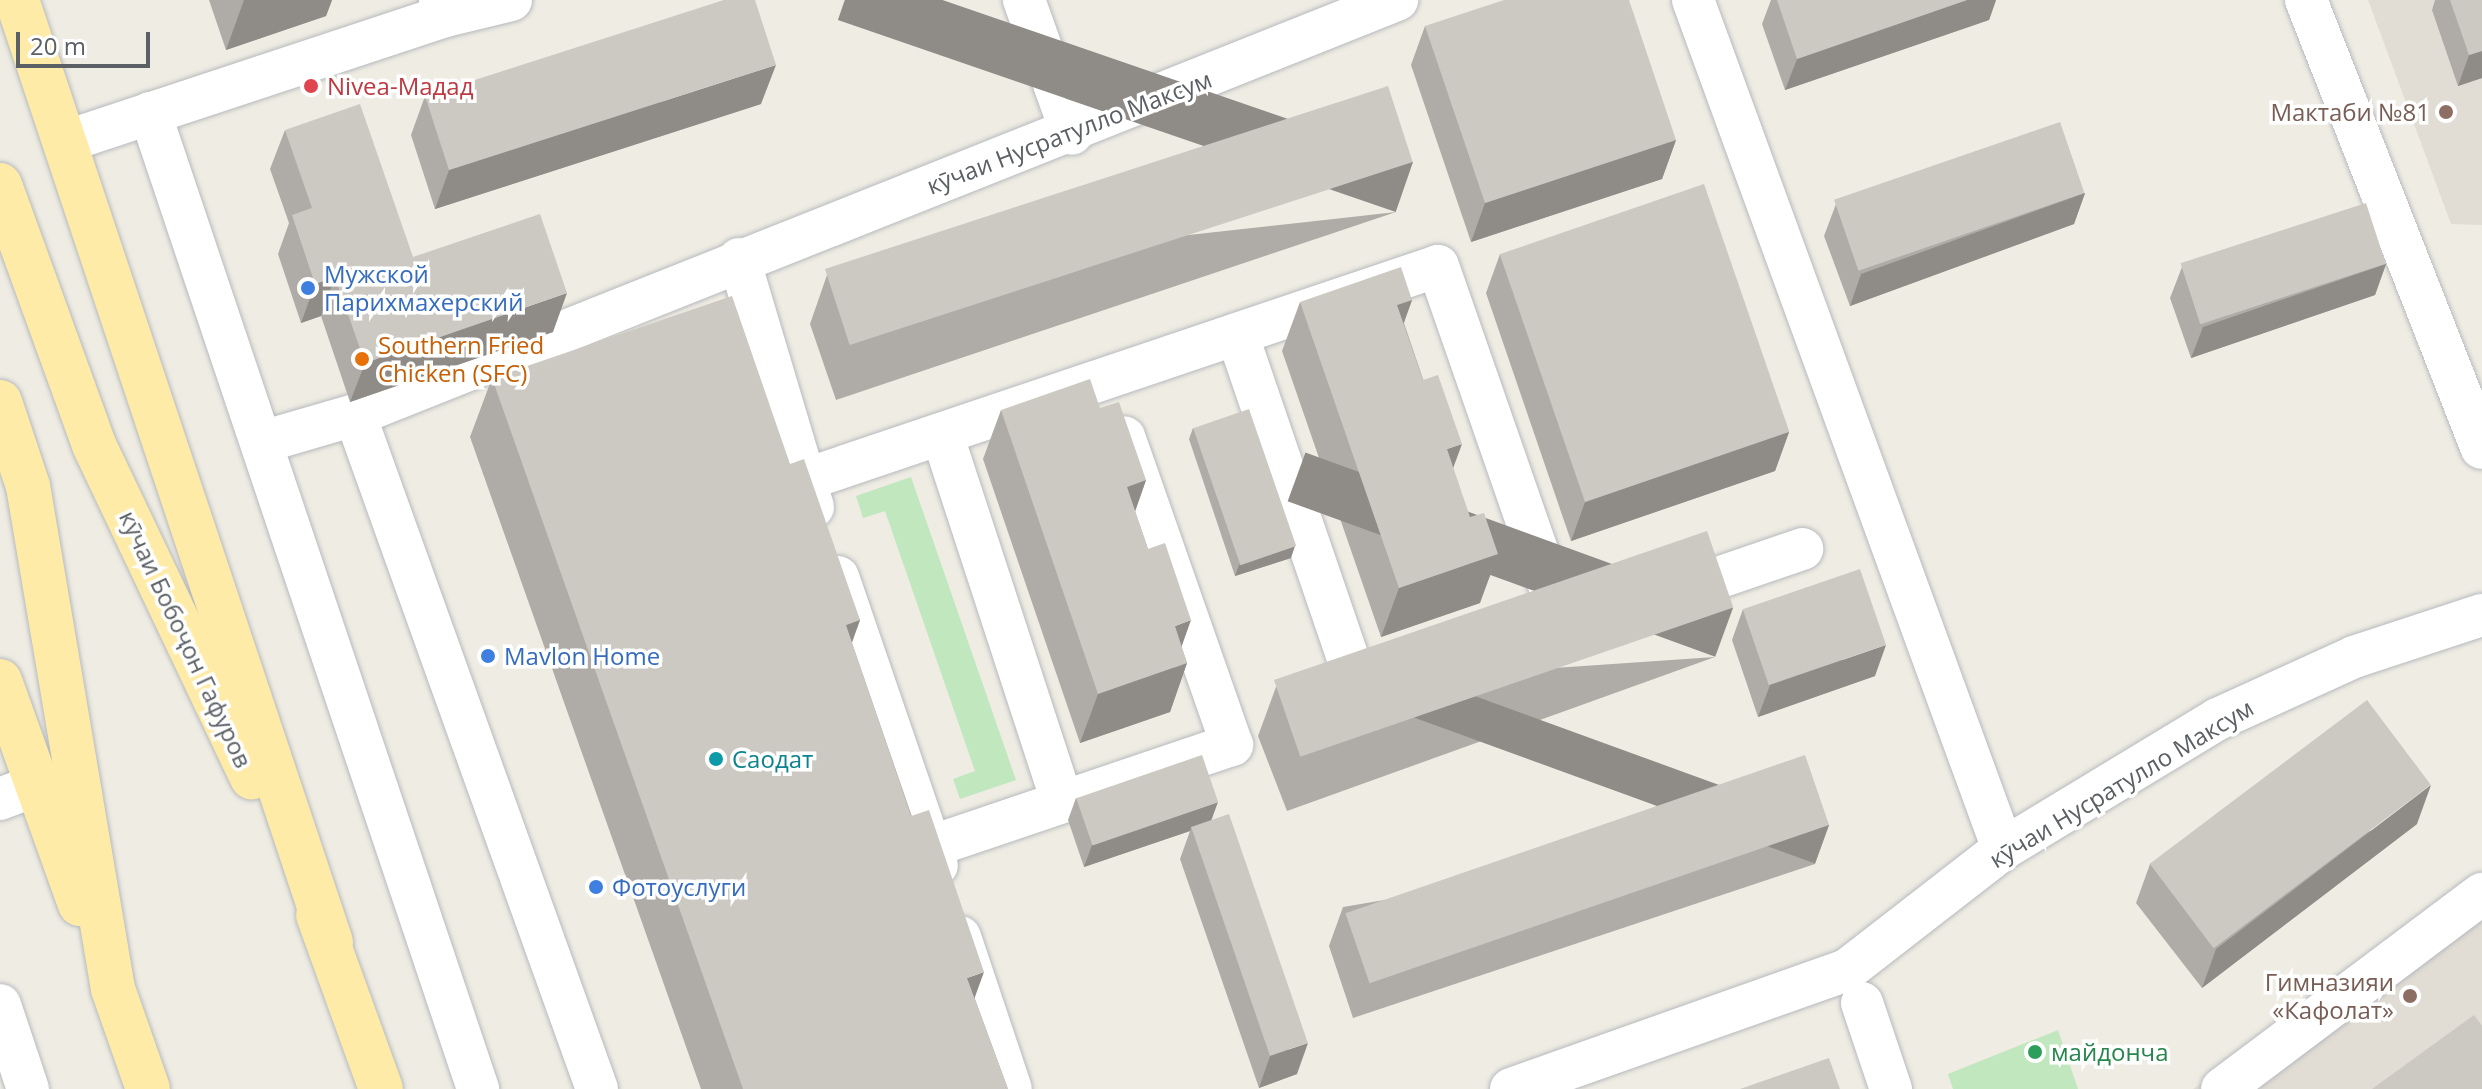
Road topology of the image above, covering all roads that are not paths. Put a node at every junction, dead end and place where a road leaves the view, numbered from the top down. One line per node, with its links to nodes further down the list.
1 (17, 0): 10 (main road)
2 (511, 0): 7 (street)
3 (1024, 0): 9 (street)
4 (1397, 0): 9 (street, кӯчаи Нусратулло Максум)
5 (1693, 0): 34 (street)
6 (2306, 0): 19 (street)
7 (442, 8): 8 (street)
8 (150, 113): 10 (street); 18 (street)
9 (1072, 134): 12 (street, кӯчаи Нусратулло Максум)
10 (67, 141): 36 (main road)
11 (0, 185): 36 (main road, кӯчаи Бобоҷон Гафуров)
12 (739, 259): 16 (street, кӯчаи Нусратулло Максум); 20 (street)
13 (1237, 334): 14 (street); 23 (street); 27 (street)
14 (1104, 379): 17 (street); 30 (street)
15 (0, 402): 37 (main road)
16 (355, 415): 18 (street, кӯчаи Нусратулло Максум); 44 (street)
17 (942, 434): 20 (street); 32 (street)
18 (262, 442): 43 (street)
19 (2482, 448)
20 (804, 480): 33 (street)
21 (1802, 549): 23 (street)
22 (2482, 615): 34 (street, кӯчаи Нусратулло Максум)
23 (1565, 630): 24 (street)
24 (1521, 645)
25 (0, 681): 31 (main road)
26 (1405, 685): 27 (street)
27 (1362, 700): 28 (street)
28 (1318, 715)
29 (1275, 730): 30 (street)
30 (1232, 745): 32 (street)
31 (17, 792): 37 (main road)
32 (1061, 799): 33 (street)
33 (930, 847): 45 (street)
34 (2003, 849): 46 (street, кӯчаи Нусратулло Максум)
35 (2482, 894): 48 (street)
36 (331, 942): 42 (main road, кӯчаи Бобоҷон Гафуров)
37 (113, 989): 41 (main road)
38 (1862, 1003): 47 (street)
39 (0, 1005): 40 (street)
40 (28, 1089)
41 (148, 1089)
42 (381, 1089)
43 (478, 1089)
44 (597, 1089)
45 (1011, 1089)
46 (1511, 1089)
47 (1891, 1089)
48 (2222, 1089)

